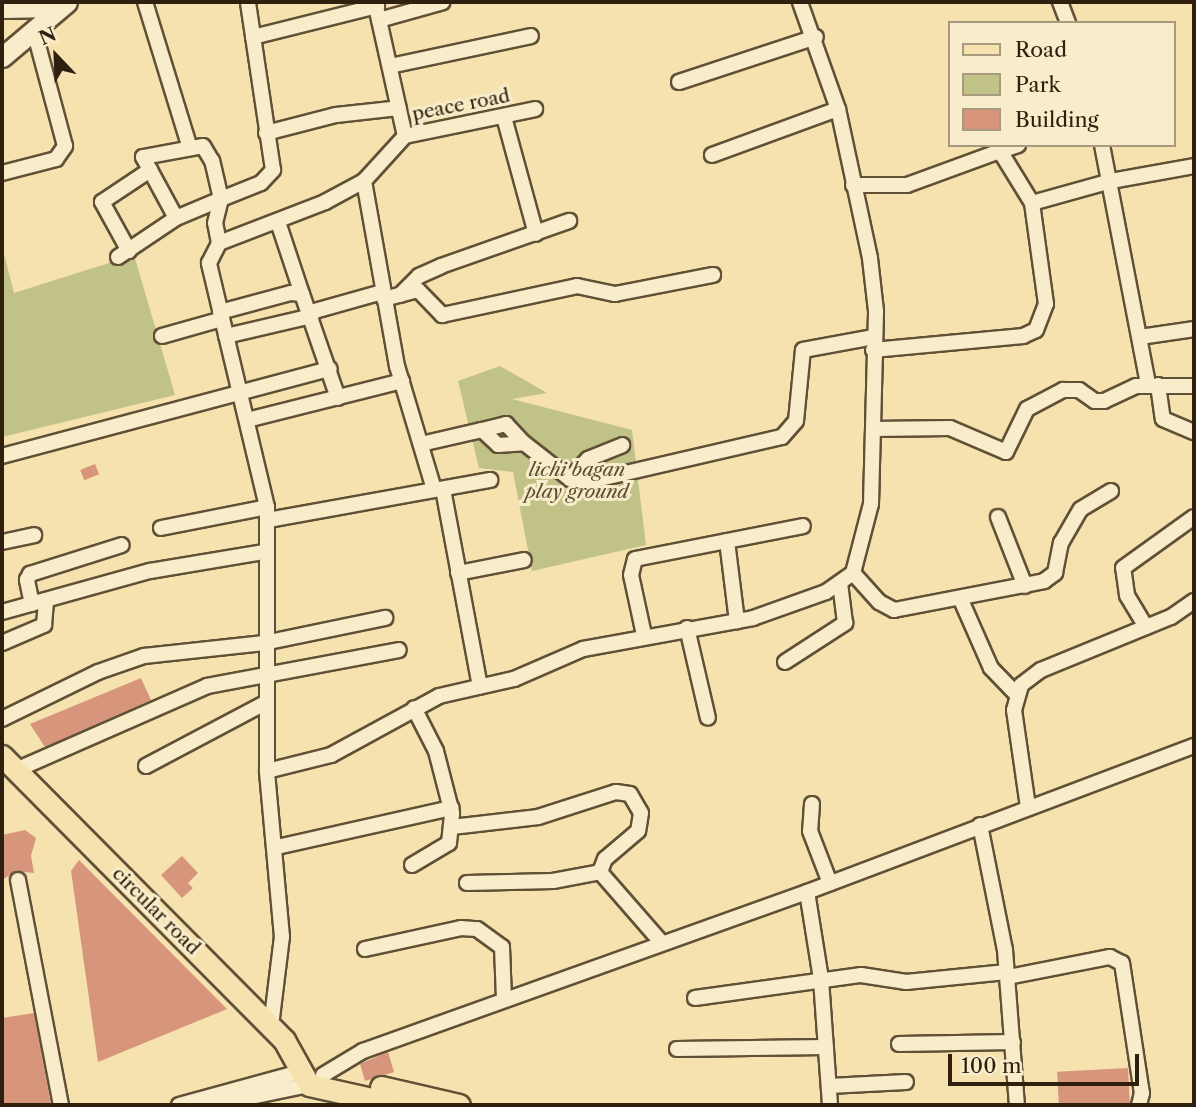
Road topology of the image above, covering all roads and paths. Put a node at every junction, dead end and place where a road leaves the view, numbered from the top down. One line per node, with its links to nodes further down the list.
1 (145, 2): 24 (street)
2 (248, 2): 13 (street)
3 (443, 2): 8 (street)
4 (800, 2): 14 (street)
5 (1060, 2): 10 (street)
6 (33, 4): 7 (street); 9 (street)
7 (62, 6): 11 (main road)
8 (377, 9): 13 (street); 16 (street, peace road)
9 (2, 11)
10 (1067, 21)
11 (34, 30): 15 (main road); 31 (street)
12 (531, 36): 16 (street)
13 (253, 37): 22 (street)
14 (816, 37): 17 (street); 20 (street)
15 (2, 57)
16 (390, 66): 18 (street, peace road)
17 (678, 82)
18 (398, 107): 22 (street); 23 (street, peace road)
19 (535, 109): 21 (street, peace road)
20 (838, 109): 28 (street); 34 (street)
21 (504, 117): 23 (street, peace road); 40 (street)
22 (266, 133): 35 (street)
23 (405, 136): 32 (street)
24 (189, 145): 30 (street); 35 (street)
25 (1012, 147): 27 (street)
26 (1102, 147): 33 (street)
27 (1000, 151): 34 (street); 36 (street)
28 (712, 155)
29 (1194, 166): 33 (street)
30 (150, 170): 37 (street); 37 (street)
31 (2, 173)
32 (364, 181): 39 (street); 44 (street)
33 (1111, 181): 36 (street); 51 (street)
34 (853, 185): 52 (street)
35 (221, 198): 37 (street); 41 (street)
36 (1032, 203): 52 (street)
37 (176, 218)
38 (569, 221): 40 (street)
39 (278, 222): 41 (street); 43 (street)
40 (536, 234): 45 (street)
41 (219, 243): 47 (street)
42 (713, 275): 45 (street)
43 (302, 294): 46 (street); 47 (street)
44 (383, 295): 45 (street); 46 (street); 54 (street)
45 (400, 295)
46 (312, 314): 50 (street); 53 (street)
47 (221, 316): 49 (street); 50 (street)
48 (1194, 329): 51 (street)
49 (162, 336)
50 (226, 336): 57 (street)
51 (1140, 337): 55 (street)
52 (874, 344): 60 (street); 65 (street)
53 (330, 369): 57 (street); 58 (street)
54 (402, 381): 58 (street); 62 (street)
55 (1153, 385): 56 (street); 60 (street); 61 (street)
56 (1194, 386)
57 (240, 392): 59 (street); 64 (street)
58 (338, 398): 59 (street)
59 (247, 420): 69 (street)
60 (873, 429): 81 (street)
61 (1194, 432)
62 (421, 444): 65 (street); 67 (street)
63 (622, 445): 65 (street)
64 (2, 456)
65 (570, 479)
66 (491, 480): 67 (street)
67 (438, 489): 69 (street); 80 (street)
68 (1111, 492): 83 (street)
69 (268, 514): 73 (street); 78 (street)
70 (998, 517): 83 (street)
71 (1194, 517): 90 (street)
72 (803, 526): 75 (street)
73 (161, 528)
74 (34, 534): 76 (street)
75 (727, 541): 89 (street); 92 (street)
76 (2, 542)
77 (122, 545): 86 (street)
78 (264, 552): 86 (street); 94 (street)
79 (524, 560): 80 (street)
80 (458, 573): 98 (street)
81 (853, 573): 82 (street); 84 (street)
82 (840, 583): 89 (street); 96 (street)
83 (1025, 586): 84 (street)
84 (961, 600): 99 (street)
85 (1194, 601): 90 (street)
86 (39, 602): 87 (street); 93 (street)
87 (2, 612)
88 (385, 618): 94 (street)
89 (737, 621): 91 (street)
90 (1146, 627): 99 (street)
91 (687, 628): 92 (street); 102 (street)
92 (645, 635): 98 (street)
93 (2, 643)
94 (264, 643): 97 (street); 103 (street)
95 (399, 650): 97 (street)
96 (785, 662)
97 (264, 677): 100 (street); 105 (street)
98 (480, 687): 101 (street)
99 (1017, 695): 109 (street)
100 (265, 703): 106 (street); 107 (street)
101 (414, 708): 107 (street); 110 (street)
102 (708, 718)
103 (2, 719)
104 (1194, 746): 109 (street)
105 (9, 763): 126 (main road, circular road)
106 (146, 766)
107 (267, 771): 113 (street)
108 (812, 804): 118 (street)
109 (1028, 807): 111 (street)
110 (452, 808): 112 (street); 113 (street)
111 (979, 825): 118 (street); 122 (street)
112 (452, 827): 114 (street); 115 (street)
113 (277, 846): 126 (street)
114 (412, 865)
115 (600, 872): 117 (street); 120 (street)
116 (18, 880): 135 (street)
117 (467, 883)
118 (830, 883): 119 (street)
119 (807, 892): 120 (street); 123 (street)
120 (662, 943): 125 (street)
121 (365, 949): 125 (street)
122 (1007, 975): 123 (street); 127 (street); 142 (street)
123 (821, 979): 124 (street); 129 (street)
124 (695, 998)
125 (504, 999): 131 (street)
126 (271, 1026): 131 (main road, circular road)
127 (1013, 1042): 128 (street); 141 (street)
128 (899, 1044)
129 (826, 1047): 130 (street); 133 (street)
130 (677, 1049)
131 (312, 1077): 134 (street); 137 (street); 138 (main road); 139 (main road)
132 (906, 1082): 133 (street)
133 (829, 1086): 140 (street)
134 (199, 1102): 136 (street)
135 (61, 1105)
136 (179, 1105)
137 (213, 1105)
138 (399, 1105)
139 (459, 1105)
140 (830, 1105)
141 (1017, 1105)
142 (1139, 1105)

